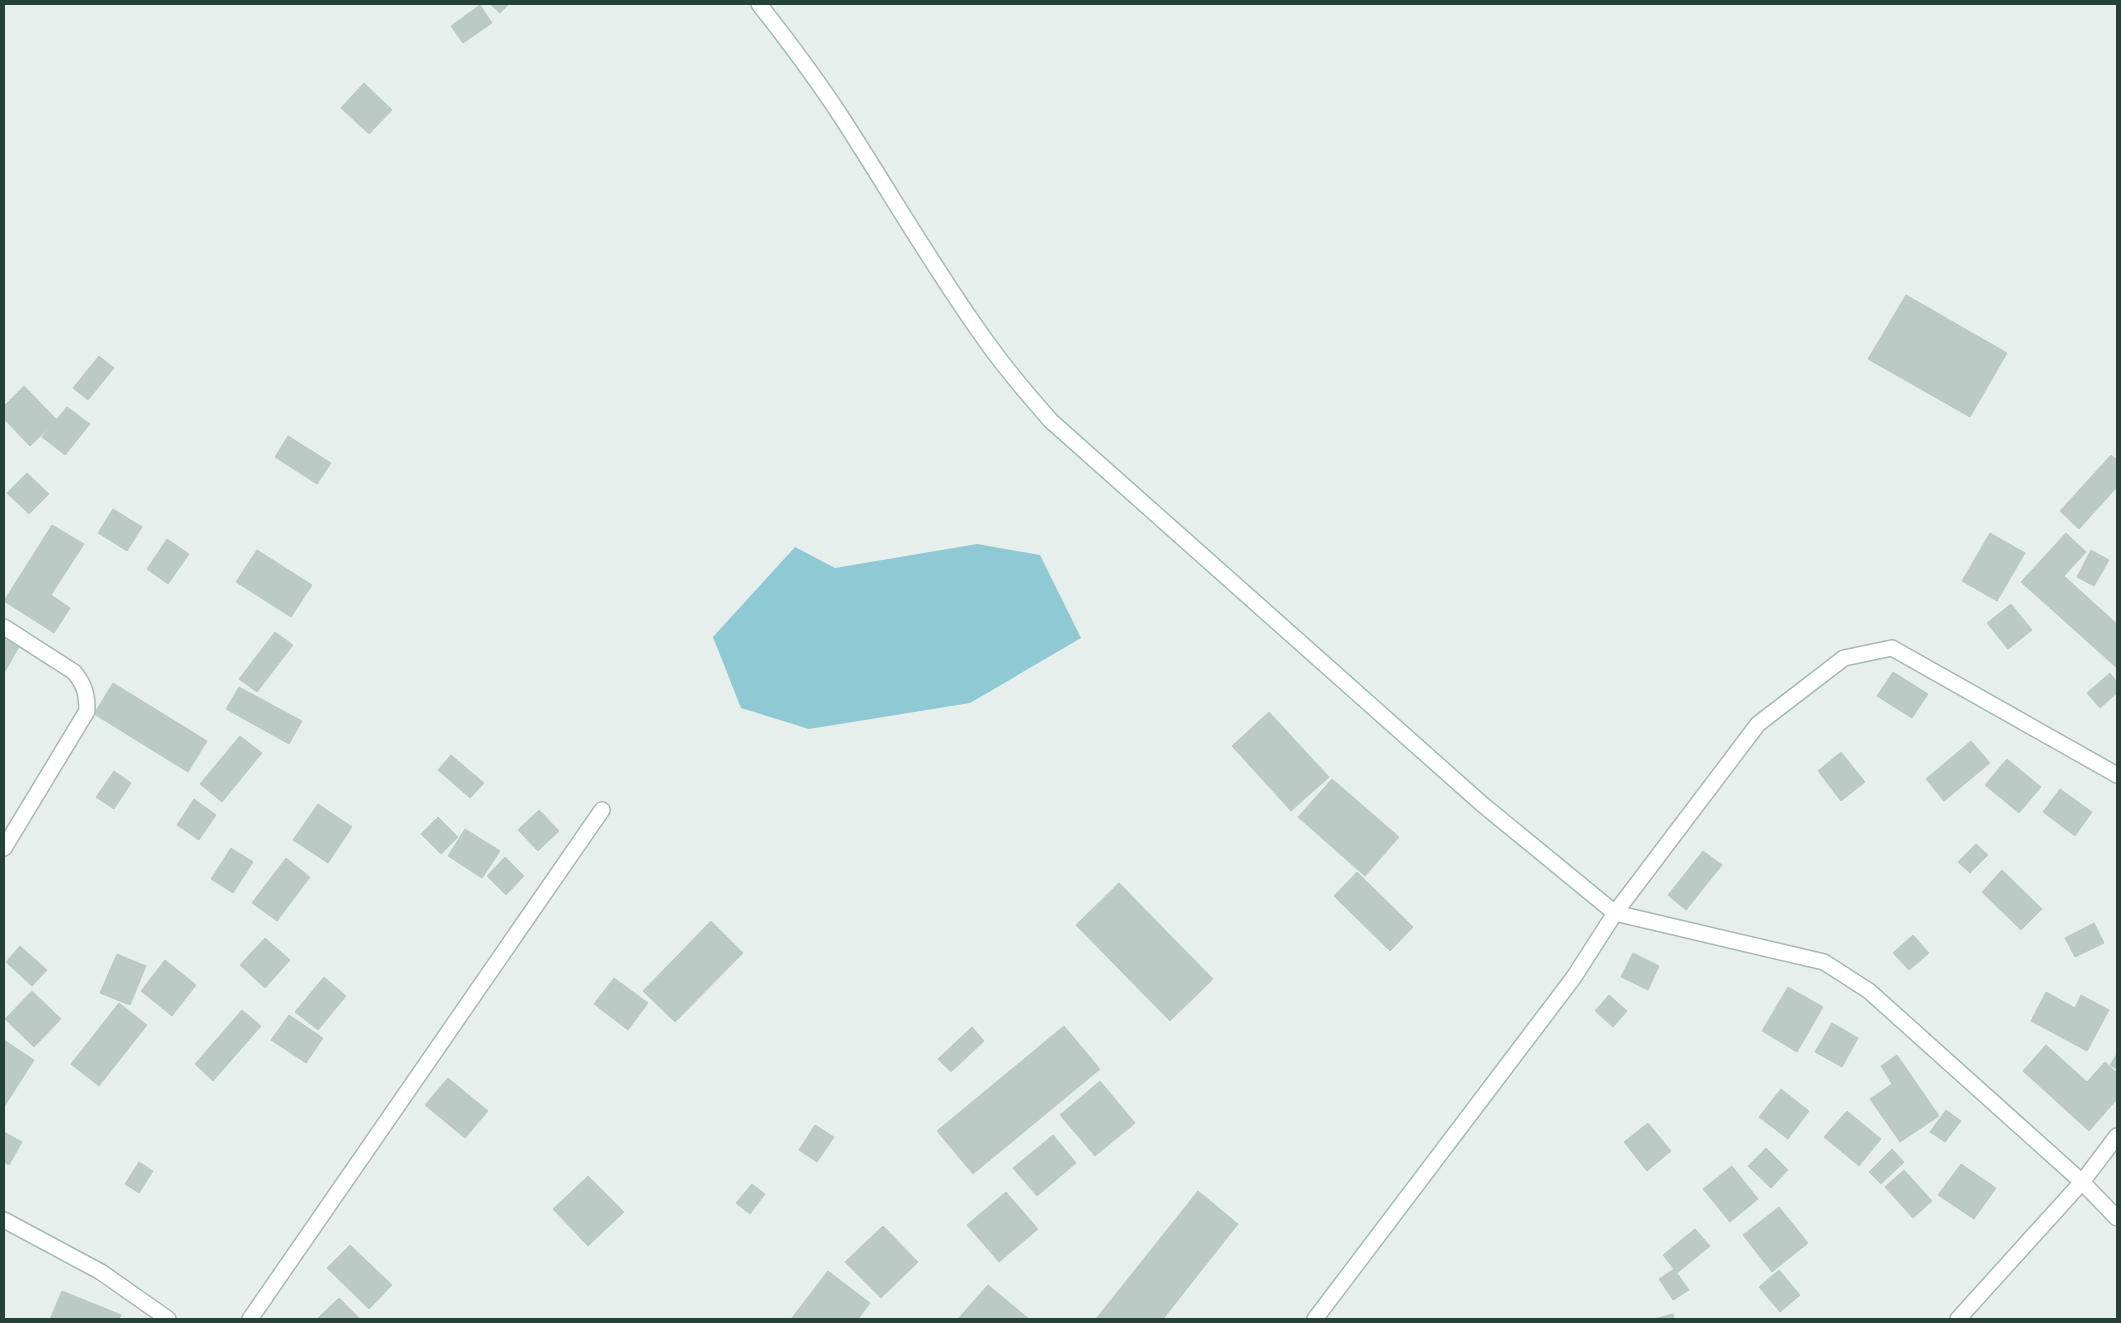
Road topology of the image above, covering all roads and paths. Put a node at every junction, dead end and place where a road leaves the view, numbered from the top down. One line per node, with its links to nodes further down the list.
1 (759, 4): 6 (street)
2 (4, 627): 5 (street)
3 (2117, 774): 6 (street)
4 (602, 810): 12 (street)
5 (4, 848)
6 (1614, 913): 8 (street); 13 (street)
7 (2117, 1136): 8 (street)
8 (2082, 1182): 9 (street); 14 (street)
9 (2117, 1218)
10 (4, 1220): 11 (street)
11 (168, 1319)
12 (250, 1319)
13 (1315, 1319)
14 (1958, 1319)

